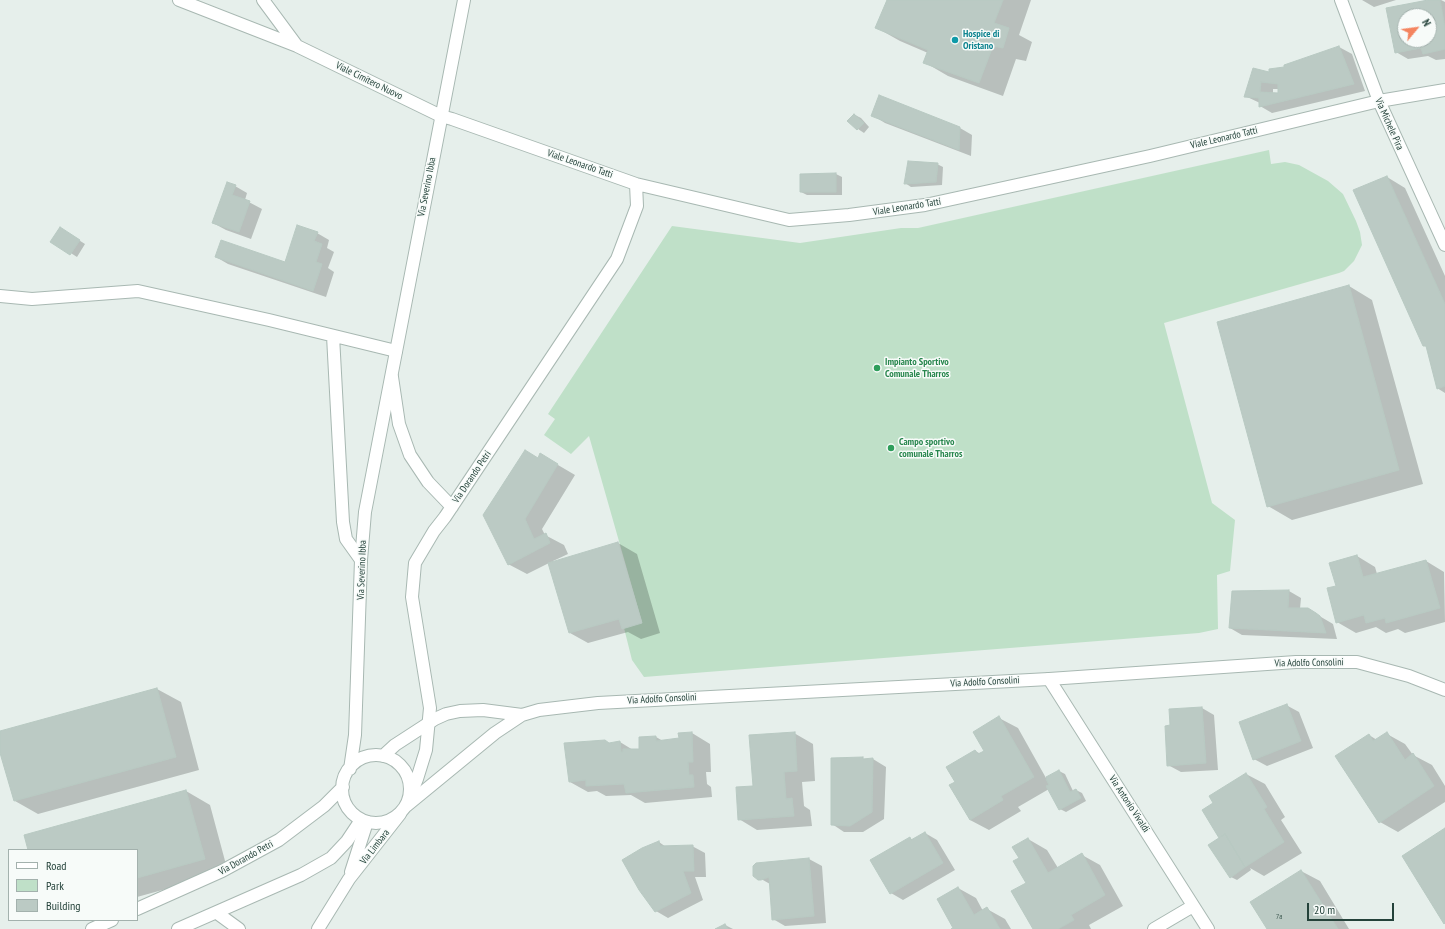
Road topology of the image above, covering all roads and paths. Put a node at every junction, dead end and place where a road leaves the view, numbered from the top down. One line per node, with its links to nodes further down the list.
1 (179, 0): 5 (street, Viale Cimitero Nuovo)
2 (263, 0): 5 (street, Viale Cimitero Nuovo)
3 (464, 0): 8 (street, Via Severino Ibba)
4 (1341, 0): 7 (street, Via Michele Pira)
5 (297, 46): 8 (street, Viale Cimitero Nuovo)
6 (1445, 90): 7 (street, Viale Leonardo Tatti)
7 (1379, 101): 9 (street, Viale Leonardo Tatti); 10 (street, Via Michele Pira)
8 (441, 116): 9 (street, Viale Leonardo Tatti); 13 (street, Via Severino Ibba)
9 (636, 184): 15 (street, Via Dorando Petri)
10 (1445, 245)
11 (0, 296): 12 (street)
12 (333, 336): 13 (street); 16 (street)
13 (396, 351): 14 (street, Via Severino Ibba)
14 (391, 374): 15 (street, Via Severino Ibba); 16 (street, Via Severino Ibba)
15 (452, 507): 20 (street, Via Dorando Petri)
16 (361, 560): 22 (street, Via Severino Ibba)
17 (1049, 679): 18 (street, Via Adolfo Consolini); 19 (street, Via Adolfo Consolini); 27 (street, Via Antonio Vivaldi)
18 (1445, 690)
19 (522, 715): 20 (street, Via Adolfo Consolini); 24 (street, Via Adolfo Consolini)
20 (429, 723): 21 (street, Via Adolfo Consolini); 24 (street, Via Dorando Petri)
21 (383, 756): 22 (street); 24 (street)
22 (350, 769): 23 (street)
23 (343, 787): 25 (street); 28 (street, Via Dorando Petri)
24 (405, 805): 25 (street); 26 (street, Via Limbara)
25 (364, 821): 26 (street, Via Limbara); 29 (street)
26 (349, 878): 34 (street, Via Limbara)
27 (1194, 906): 35 (street); 36 (street, Via Antonio Vivaldi)
28 (138, 909)
29 (217, 913): 32 (street); 33 (street)
30 (110, 921): 31 (street)
31 (92, 929)
32 (178, 929)
33 (240, 929)
34 (318, 929)
35 (1154, 929)
36 (1208, 929)

